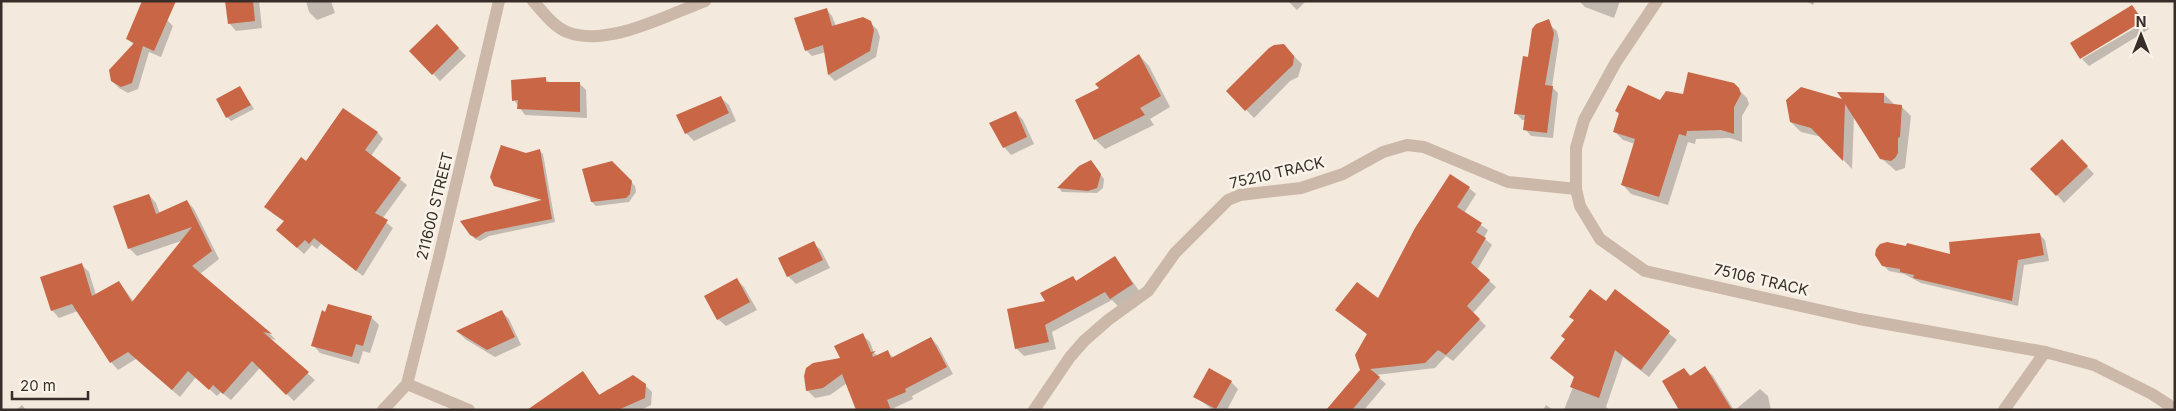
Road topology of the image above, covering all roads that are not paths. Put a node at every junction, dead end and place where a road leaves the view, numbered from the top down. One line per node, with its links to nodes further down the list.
1 (499, 1): 7 (street, 211600 STREET)
2 (533, 1): 3 (street)
3 (705, 1)
4 (1657, 1): 5 (street, 75106 TRACK)
5 (1576, 189): 6 (street, 75106 TRACK); 11 (street, 75210 TRACK)
6 (2045, 352): 8 (street, 75106 TRACK); 12 (street)
7 (406, 384): 9 (street, 211600 STREET); 10 (street)
8 (2175, 409)
9 (383, 410)
10 (469, 410)
11 (1034, 410)
12 (2004, 410)

